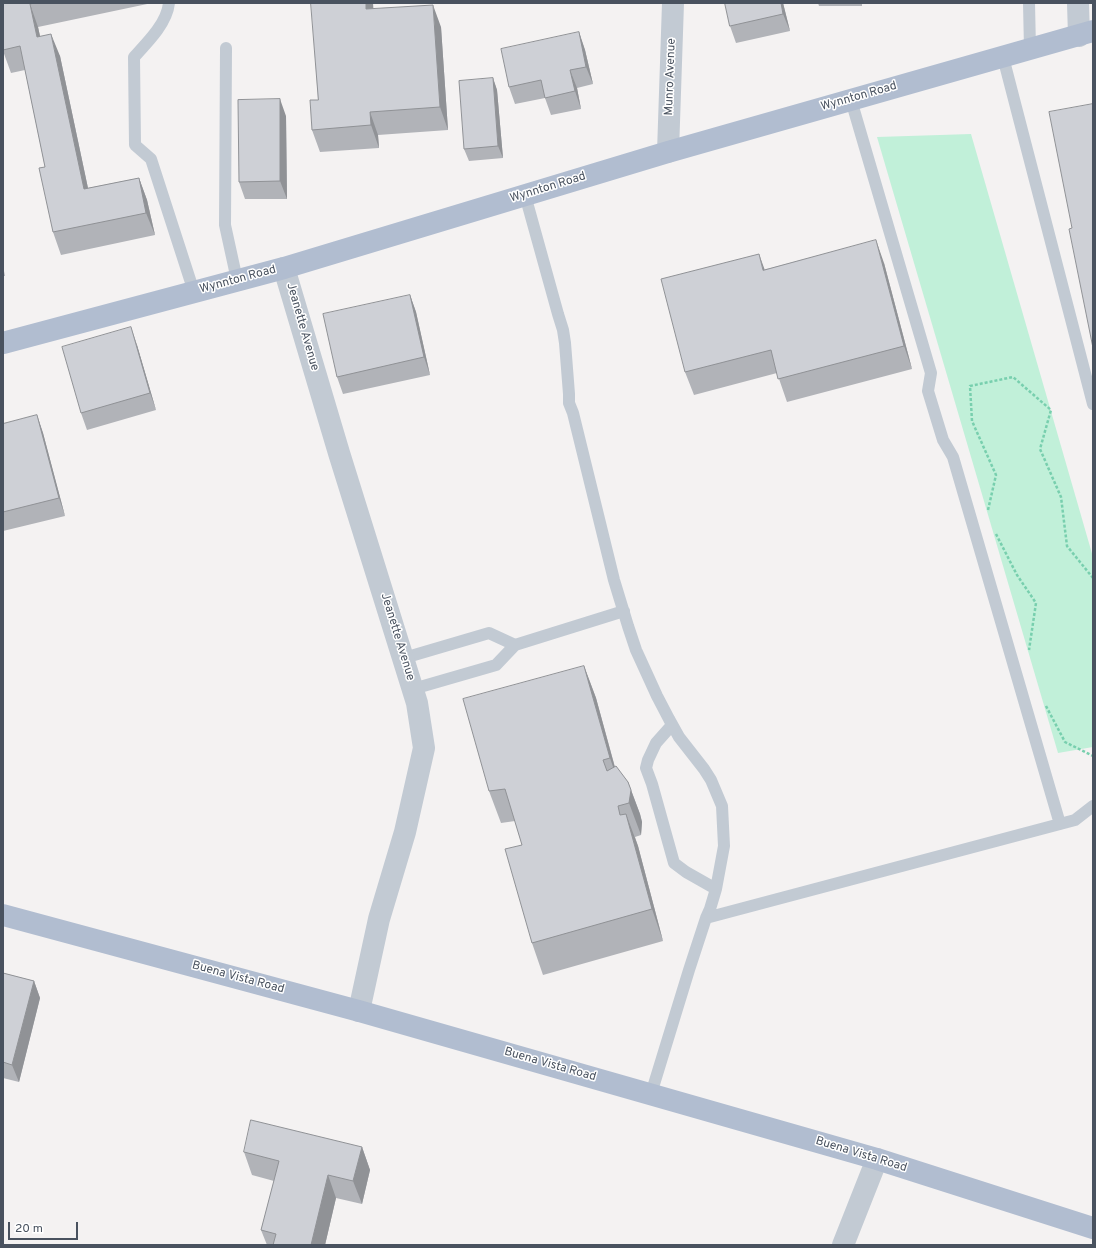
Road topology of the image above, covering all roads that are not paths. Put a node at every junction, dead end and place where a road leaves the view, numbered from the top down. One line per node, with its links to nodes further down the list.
1 (169, 3): 14 (lane)
2 (673, 3): 10 (street, Munro Avenue)
3 (1028, 3): 7 (lane)
4 (1078, 3): 5 (street)
5 (1086, 33): 7 (main road, Wynnton Road)
6 (226, 48): 13 (lane)
7 (1030, 49): 8 (main road, Wynnton Road)
8 (1003, 57): 9 (main road, Wynnton Road); 16 (lane)
9 (851, 100): 10 (main road, Wynnton Road); 23 (lane)
10 (668, 152): 11 (main road, Wynnton Road)
11 (525, 195): 12 (main road, Wynnton Road); 17 (lane)
12 (284, 268): 13 (main road, Wynnton Road); 19 (street, Jeanette Avenue)
13 (237, 280): 14 (main road, Wynnton Road)
14 (194, 292): 15 (main road, Wynnton Road)
15 (3, 343)
16 (1093, 404)
17 (624, 612): 18 (lane); 21 (lane)
18 (515, 645): 19 (lane); 20 (lane)
19 (404, 658): 20 (street, Jeanette Avenue)
20 (413, 689): 27 (street, Jeanette Avenue)
21 (672, 725): 24 (lane); 24 (lane)
22 (1093, 806): 23 (lane)
23 (1060, 824): 26 (lane)
24 (716, 889): 26 (lane)
25 (3, 915): 27 (main road, Buena Vista Road)
26 (706, 918): 28 (lane)
27 (359, 1011): 28 (main road, Buena Vista Road)
28 (651, 1094): 29 (main road, Buena Vista Road)
29 (877, 1159): 30 (main road, Buena Vista Road); 31 (street)
30 (1093, 1228)
31 (843, 1245)

